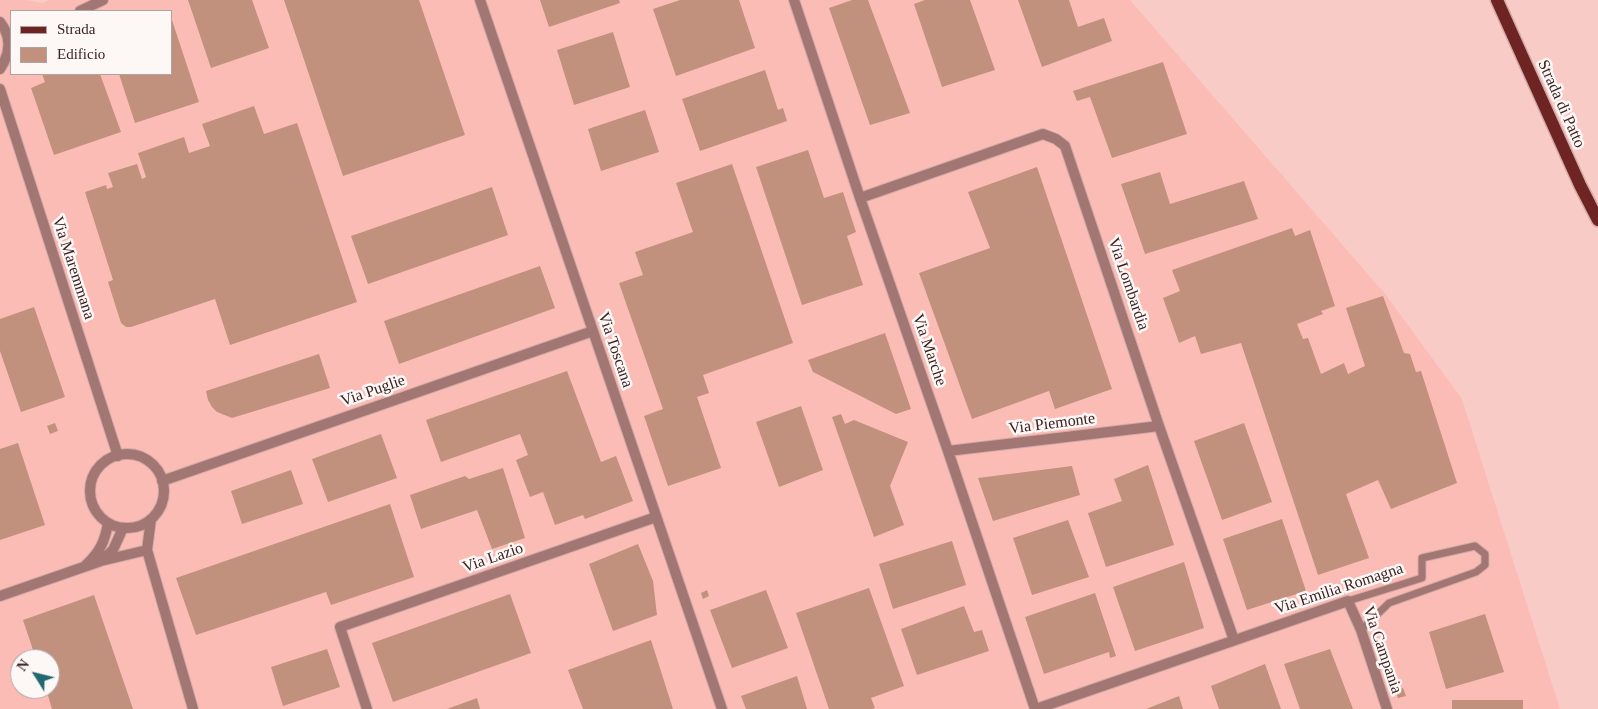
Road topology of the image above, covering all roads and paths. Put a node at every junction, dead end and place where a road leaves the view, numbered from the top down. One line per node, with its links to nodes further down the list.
1 (103, 0): 5 (street)
2 (480, 0): 12 (street, Via Toscana)
3 (794, 0): 10 (street, Via Marche)
4 (1497, 0): 11 (main road, Strada di Patto)
5 (82, 10)
6 (4, 24): 7 (street)
7 (10, 52): 8 (street)
8 (0, 69)
9 (0, 89): 15 (street, Via Maremmana)
10 (860, 198): 13 (street, Via Lombardia); 14 (street, Via Marche)
11 (1598, 220)
12 (593, 332): 16 (street, Via Puglie); 17 (street, Via Toscana)
13 (1159, 426): 14 (street, Via Piemonte); 27 (street, Via Lombardia)
14 (948, 451): 31 (street, Via Marche)
15 (118, 456): 16 (street); 19 (street)
16 (162, 481): 18 (street)
17 (656, 517): 29 (street, Via Lazio); 30 (street, Via Toscana)
18 (151, 519): 20 (street); 21 (street)
19 (108, 523): 20 (street); 23 (street)
20 (123, 528): 22 (street)
21 (147, 550): 22 (street); 28 (street)
22 (101, 561): 23 (street)
23 (81, 568): 24 (street)
24 (0, 596)
25 (1348, 601): 26 (street, Via Campania); 26 (lane, Via Emilia Romagna); 27 (street, Via Emilia Romagna)
26 (1361, 630): 32 (street, Via Campania)
27 (1234, 640): 31 (street, Via Emilia Romagna)
28 (193, 709)
29 (367, 709)
30 (722, 709)
31 (1036, 709)
32 (1387, 709)

